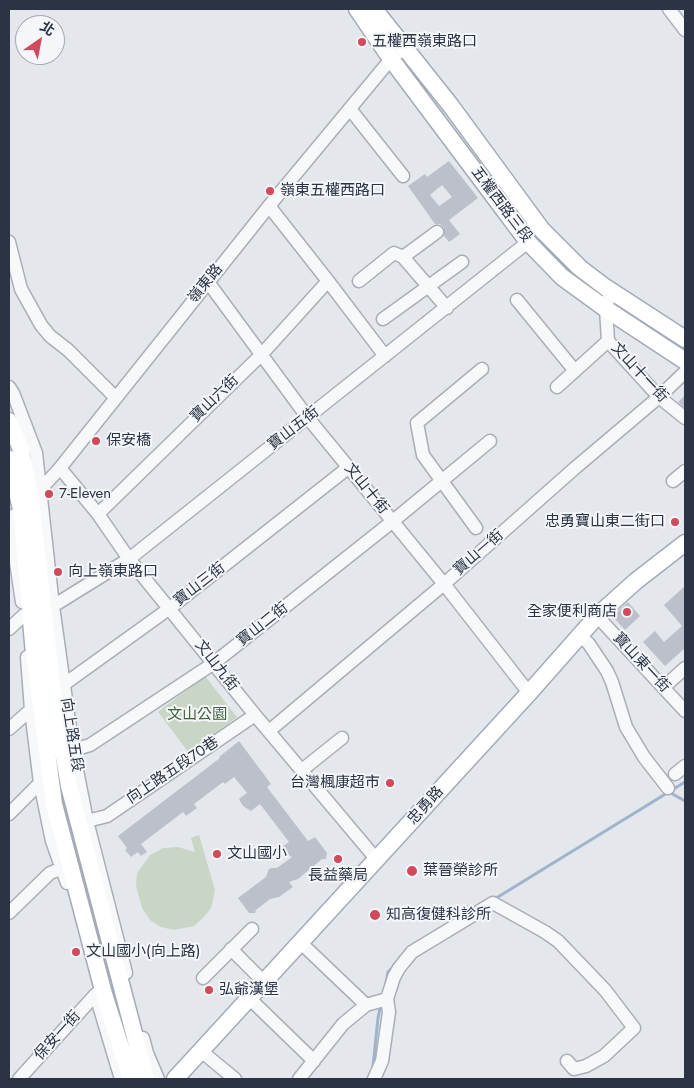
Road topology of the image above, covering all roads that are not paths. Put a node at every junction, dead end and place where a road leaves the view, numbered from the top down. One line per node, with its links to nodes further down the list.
1 (356, 9): 6 (main road, 五權西路三段)
2 (374, 9): 5 (main road, 五權西路三段)
3 (669, 9): 4 (street)
4 (685, 30)
5 (404, 48): 6 (street, 嶺東路); 19 (main road, 五權西路三段)
6 (391, 59): 7 (street, 嶺東路); 12 (main road, 五權西路三段)
7 (350, 109): 8 (street); 9 (street, 嶺東路)
8 (403, 176)
9 (269, 206): 15 (street); 17 (street, 嶺東路)
10 (437, 232): 13 (street)
11 (9, 242): 35 (street)
12 (528, 242): 21 (street, 寶山五街); 22 (main road, 五權西路三段)
13 (403, 257): 16 (street); 18 (street)
14 (462, 262): 18 (street)
15 (328, 281): 26 (street, 寶山六街); 27 (street)
16 (359, 281)
17 (208, 282): 26 (street, 文山十街); 35 (street, 嶺東路)
18 (428, 286): 21 (street); 23 (street)
19 (610, 291): 22 (street, 文山十一街); 24 (main road, 五權西路三段)
20 (517, 300): 30 (street)
21 (447, 308): 27 (street, 寶山五街)
22 (606, 309): 25 (street, 文山十一街); 28 (main road, 五權西路三段)
23 (383, 319)
24 (685, 339)
25 (608, 341): 30 (street); 34 (street, 文山十一街)
26 (261, 355): 36 (street, 文山十街); 47 (street, 寶山六街)
27 (385, 356): 36 (street, 寶山五街)
28 (685, 360)
29 (482, 369): 44 (street)
30 (575, 371): 33 (street)
31 (685, 372): 34 (street, 寶山一街)
32 (9, 387): 46 (street, 向上路五段)
33 (557, 387)
34 (659, 397): 37 (street, 文山十一街); 52 (street, 寶山一街)
35 (116, 398): 42 (street, 嶺東路)
36 (308, 418): 41 (street, 文山十街); 51 (street, 寶山五街)
37 (685, 418)
38 (9, 421): 46 (main road, 向上路五段)
39 (490, 441): 44 (street, 寶山二街)
40 (9, 459): 46 (main road, 向上路五段)
41 (349, 467): 48 (street, 文山十街); 54 (street, 寶山三街)
42 (60, 468): 46 (street, 嶺東路); 47 (street, 文山九街)
43 (685, 471): 45 (street)
44 (441, 481): 48 (street, 寶山二街); 49 (street)
45 (673, 481)
46 (20, 509): 53 (street, 向上路五段); 55 (street, 向上路五段); 63 (main road, 向上路五段)
47 (98, 514): 51 (street, 文山九街)
48 (393, 521): 52 (street, 文山十街); 59 (street, 寶山二街)
49 (476, 528)
50 (685, 543): 56 (main road, 忠勇路)
51 (129, 559): 53 (street, 寶山五街); 54 (street, 文山九街)
52 (444, 584): 62 (street, 文山十街); 67 (street, 寶山一街)
53 (53, 606): 63 (street, 向上路五段)
54 (170, 608): 59 (street, 文山九街); 63 (street, 寶山三街)
55 (24, 615): 57 (street); 63 (street, 向上路五段)
56 (597, 616): 58 (main road, 忠勇路); 61 (street, 寶山東一街)
57 (9, 629)
58 (580, 635): 62 (main road, 忠勇路); 74 (street)
59 (214, 663): 65 (street, 文山九街); 69 (street, 寶山二街)
60 (685, 668): 61 (street)
61 (664, 687): 64 (street, 寶山東一街)
62 (529, 693): 77 (main road, 忠勇路)
63 (47, 698): 66 (street, 寶山三街); 69 (street, 向上路五段); 73 (street, 向上路五段); 94 (main road, 向上路五段); 95 (main road, 向上路五段)
64 (685, 711)
65 (255, 715): 67 (street, 文山九街); 76 (street, 向上路五段70巷)
66 (9, 729)
67 (269, 731): 71 (street, 文山九街)
68 (342, 738): 71 (street)
69 (73, 750): 76 (street, 向上路五段)
70 (685, 766): 72 (street)
71 (302, 770): 77 (street, 文山九街)
72 (674, 774)
73 (40, 783): 75 (street); 78 (street, 向上路五段)
74 (668, 788)
75 (9, 814)
76 (87, 821): 96 (street, 向上路五段)
77 (377, 860): 81 (main road, 忠勇路)
78 (63, 868): 79 (street); 85 (street, 向上路五段)
79 (9, 913)
80 (252, 929): 82 (street)
81 (301, 943): 84 (main road, 忠勇路); 88 (street)
82 (231, 949): 83 (street); 84 (street)
83 (203, 978)
84 (264, 982): 86 (main road, 忠勇路)
85 (96, 994): 92 (street, 保安一街); 93 (street, 向上路五段)
86 (249, 998): 89 (main road, 忠勇路); 90 (street)
87 (387, 999): 88 (street); 91 (street); 100 (street)
88 (366, 1005): 90 (street)
89 (201, 1051): 97 (main road, 忠勇路); 98 (street)
90 (314, 1061): 99 (street)
91 (566, 1061)
92 (19, 1079)
93 (121, 1079)
94 (131, 1079)
95 (146, 1079)
96 (158, 1079)
97 (175, 1079)
98 (235, 1079)
99 (299, 1079)
100 (374, 1079)

